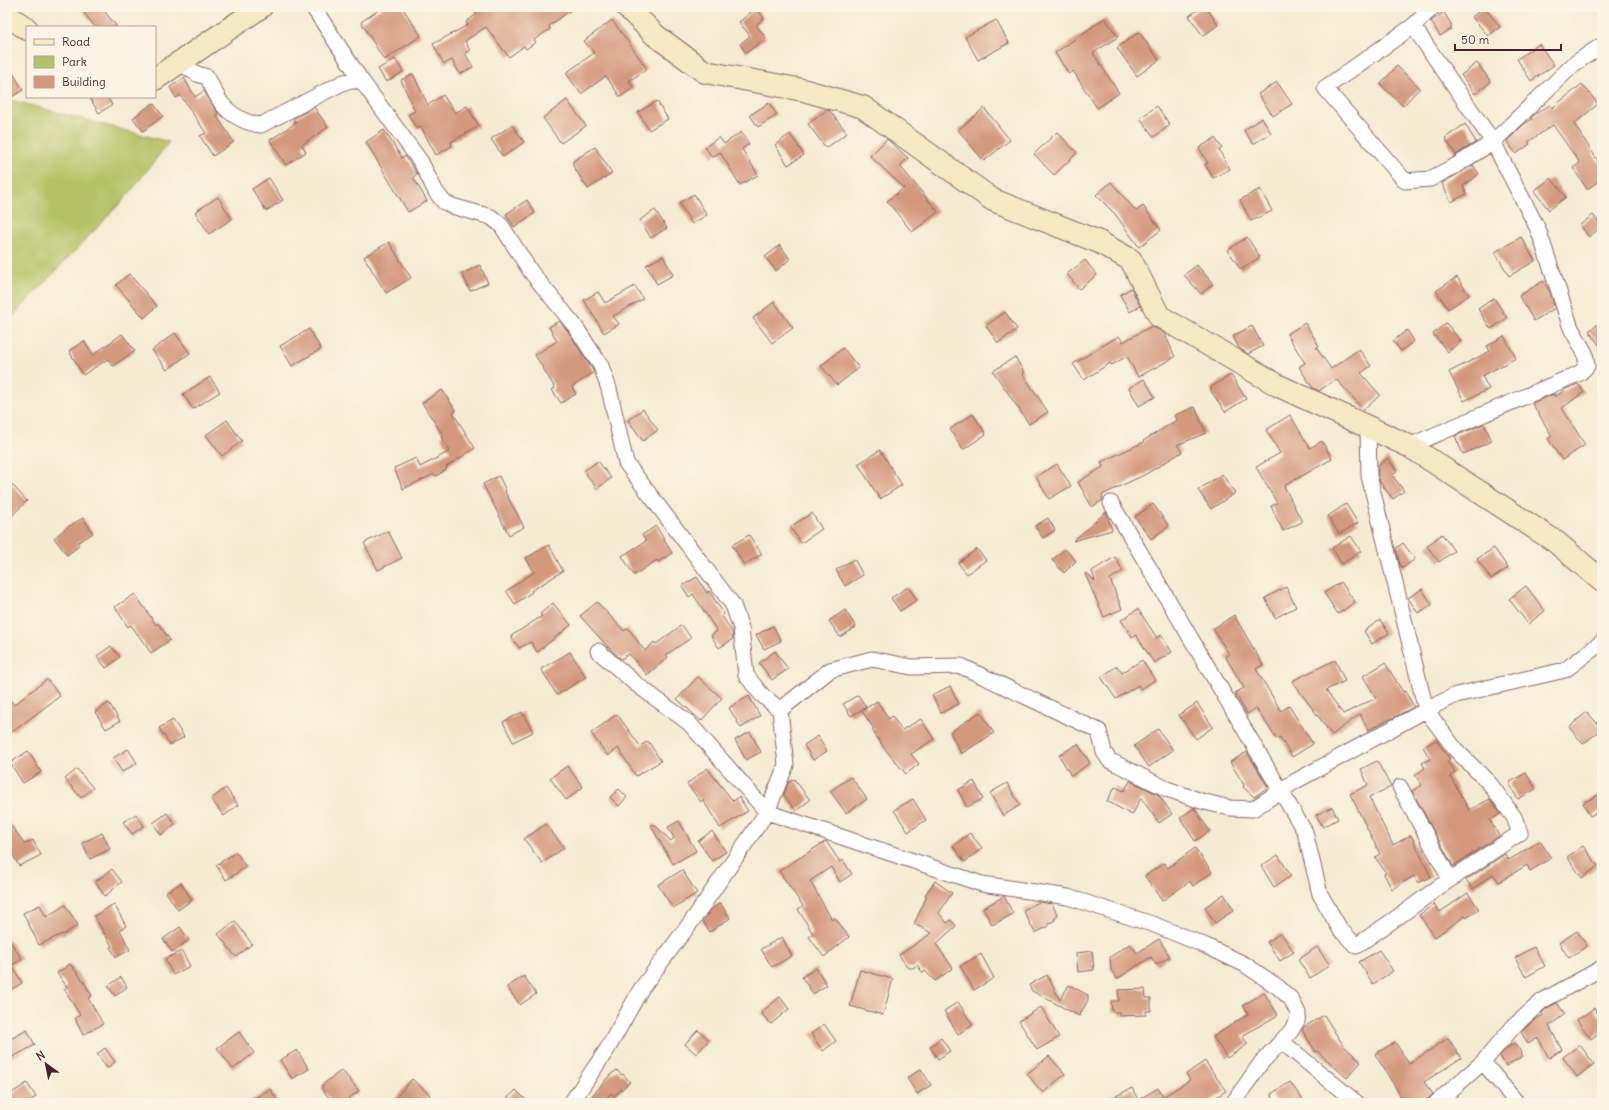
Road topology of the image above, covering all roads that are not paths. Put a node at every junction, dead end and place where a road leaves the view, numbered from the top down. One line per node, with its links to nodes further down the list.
1 (261, 7): 10 (main road)
2 (313, 7): 12 (street)
3 (319, 7): 12 (street)
4 (627, 7): 14 (main road)
5 (1433, 7): 7 (street)
6 (7, 14): 8 (main road)
7 (1413, 26): 13 (street); 13 (street)
8 (26, 28)
9 (1602, 45): 13 (street)
10 (179, 62): 11 (main road); 12 (street)
11 (156, 78)
12 (361, 80): 20 (street)
13 (1493, 142): 15 (street)
14 (1368, 428): 15 (main road); 21 (street)
15 (1409, 446): 17 (main road)
16 (1111, 503): 23 (street)
17 (1602, 581)
18 (1602, 642): 21 (street)
19 (598, 651): 24 (street)
20 (780, 710): 23 (street); 24 (street)
21 (1426, 710): 23 (street); 25 (street)
22 (1400, 787): 25 (street)
23 (1280, 790): 25 (street)
24 (767, 812): 27 (street); 29 (street)
25 (1450, 879)
26 (1602, 968): 28 (street)
27 (1281, 1041): 30 (street); 31 (street)
28 (1483, 1062): 32 (street); 33 (street)
29 (571, 1103)
30 (1233, 1103)
31 (1357, 1103)
32 (1436, 1103)
33 (1517, 1103)

